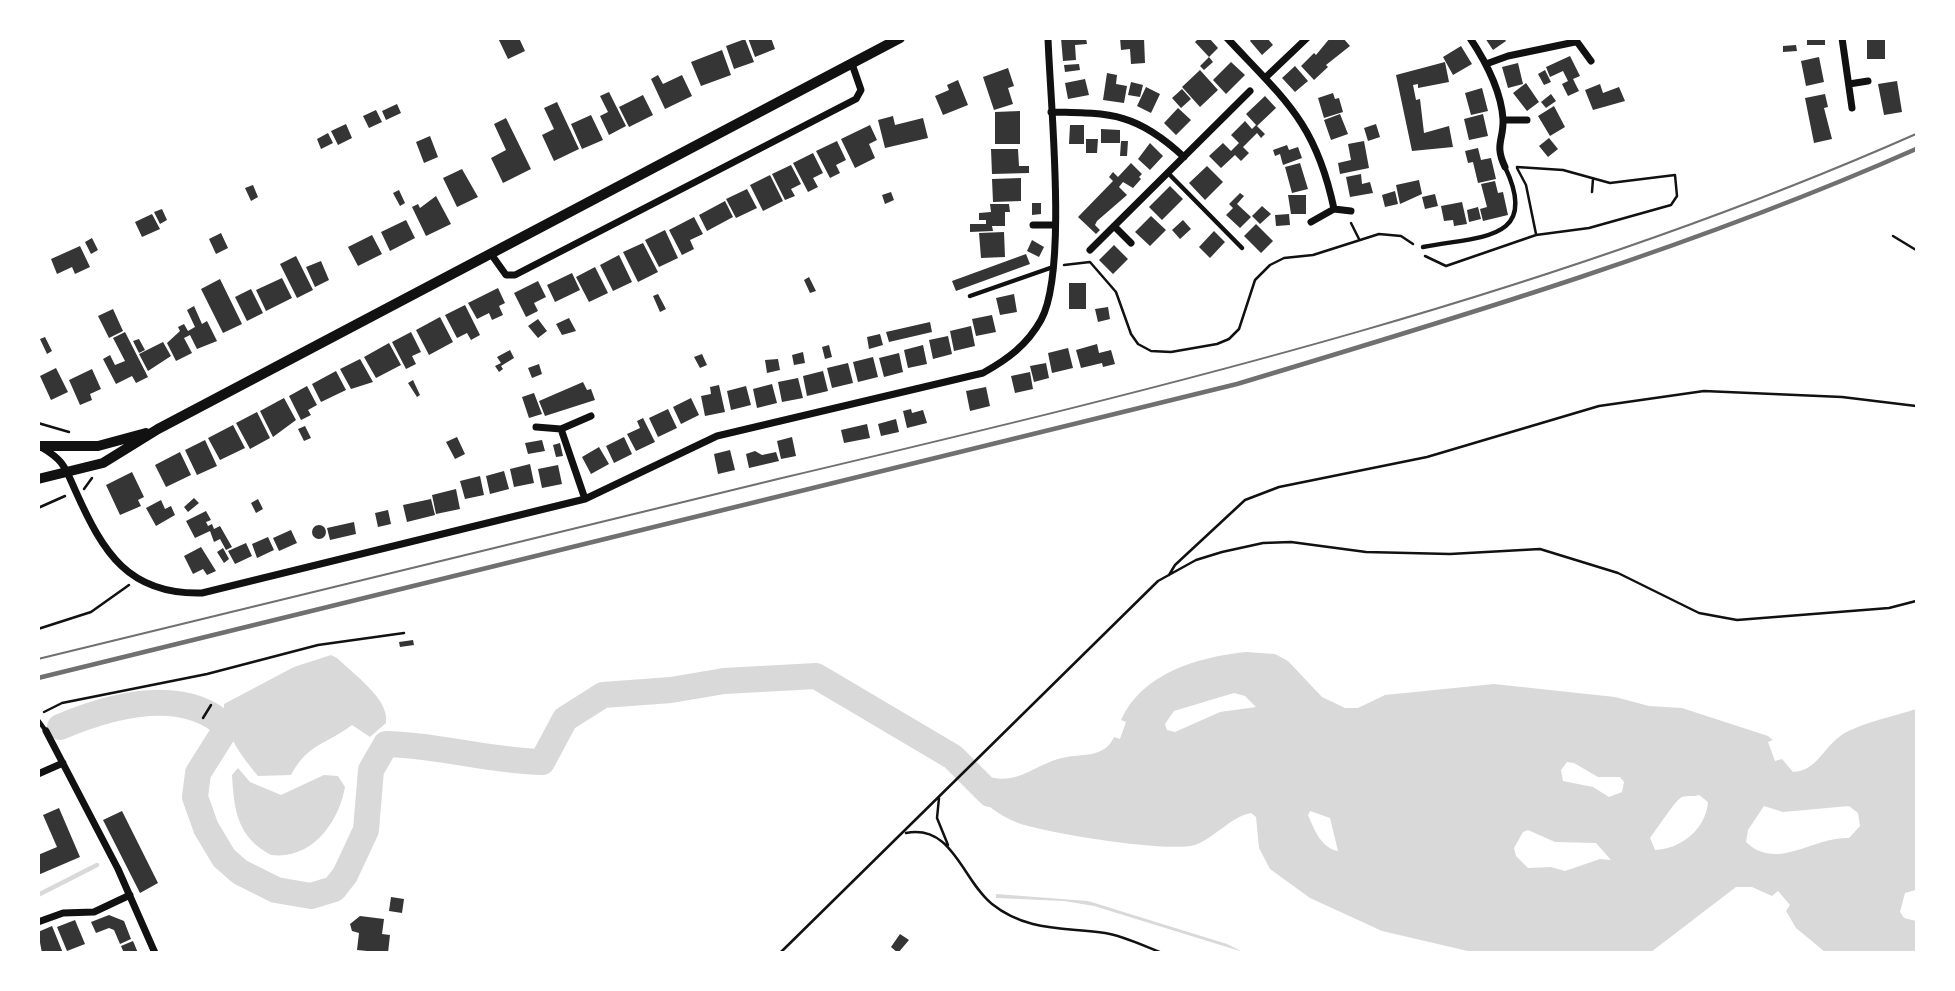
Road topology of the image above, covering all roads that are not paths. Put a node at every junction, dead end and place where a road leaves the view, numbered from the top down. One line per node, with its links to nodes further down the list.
1 (900, 38): 9 (street)
2 (1048, 38): 16 (street)
3 (1227, 38): 11 (street)
4 (1307, 38): 11 (street)
5 (1470, 38): 10 (street)
6 (1842, 38): 13 (street)
7 (1575, 40): 8 (street); 10 (street)
8 (1591, 61)
9 (852, 64): 32 (street); 32 (street)
10 (1486, 64): 17 (street)
11 (1265, 78): 22 (street)
12 (1868, 81): 13 (street)
13 (1849, 84): 15 (street)
14 (1250, 91): 19 (street)
15 (1852, 108)
16 (1051, 112): 19 (street); 26 (street)
17 (1503, 120): 18 (street); 20 (street)
18 (1527, 120)
19 (1184, 157): 21 (street)
20 (1505, 167): 29 (lane)
21 (1168, 173): 27 (street); 30 (lane)
22 (1334, 209): 23 (street); 24 (street)
23 (1351, 211)
24 (1311, 222)
25 (1032, 225): 26 (street)
26 (1055, 225): 33 (street)
27 (1114, 226): 28 (street); 31 (street)
28 (1131, 243)
29 (1423, 247)
30 (1242, 248)
31 (1090, 250)
32 (491, 254): 37 (street)
33 (1054, 267): 34 (lane); 42 (street)
34 (970, 296)
35 (591, 416): 38 (street)
36 (536, 427): 38 (street)
37 (158, 429): 39 (street); 40 (street)
38 (561, 429): 42 (street)
39 (39, 446): 40 (street)
40 (67, 471): 41 (street); 42 (street)
41 (38, 479)
42 (585, 499)
43 (38, 718): 44 (lane)
44 (46, 731): 45 (street)
45 (62, 764): 46 (street); 47 (street)
46 (38, 774)
47 (130, 895): 48 (street); 49 (street)
48 (38, 922)
49 (155, 953)

